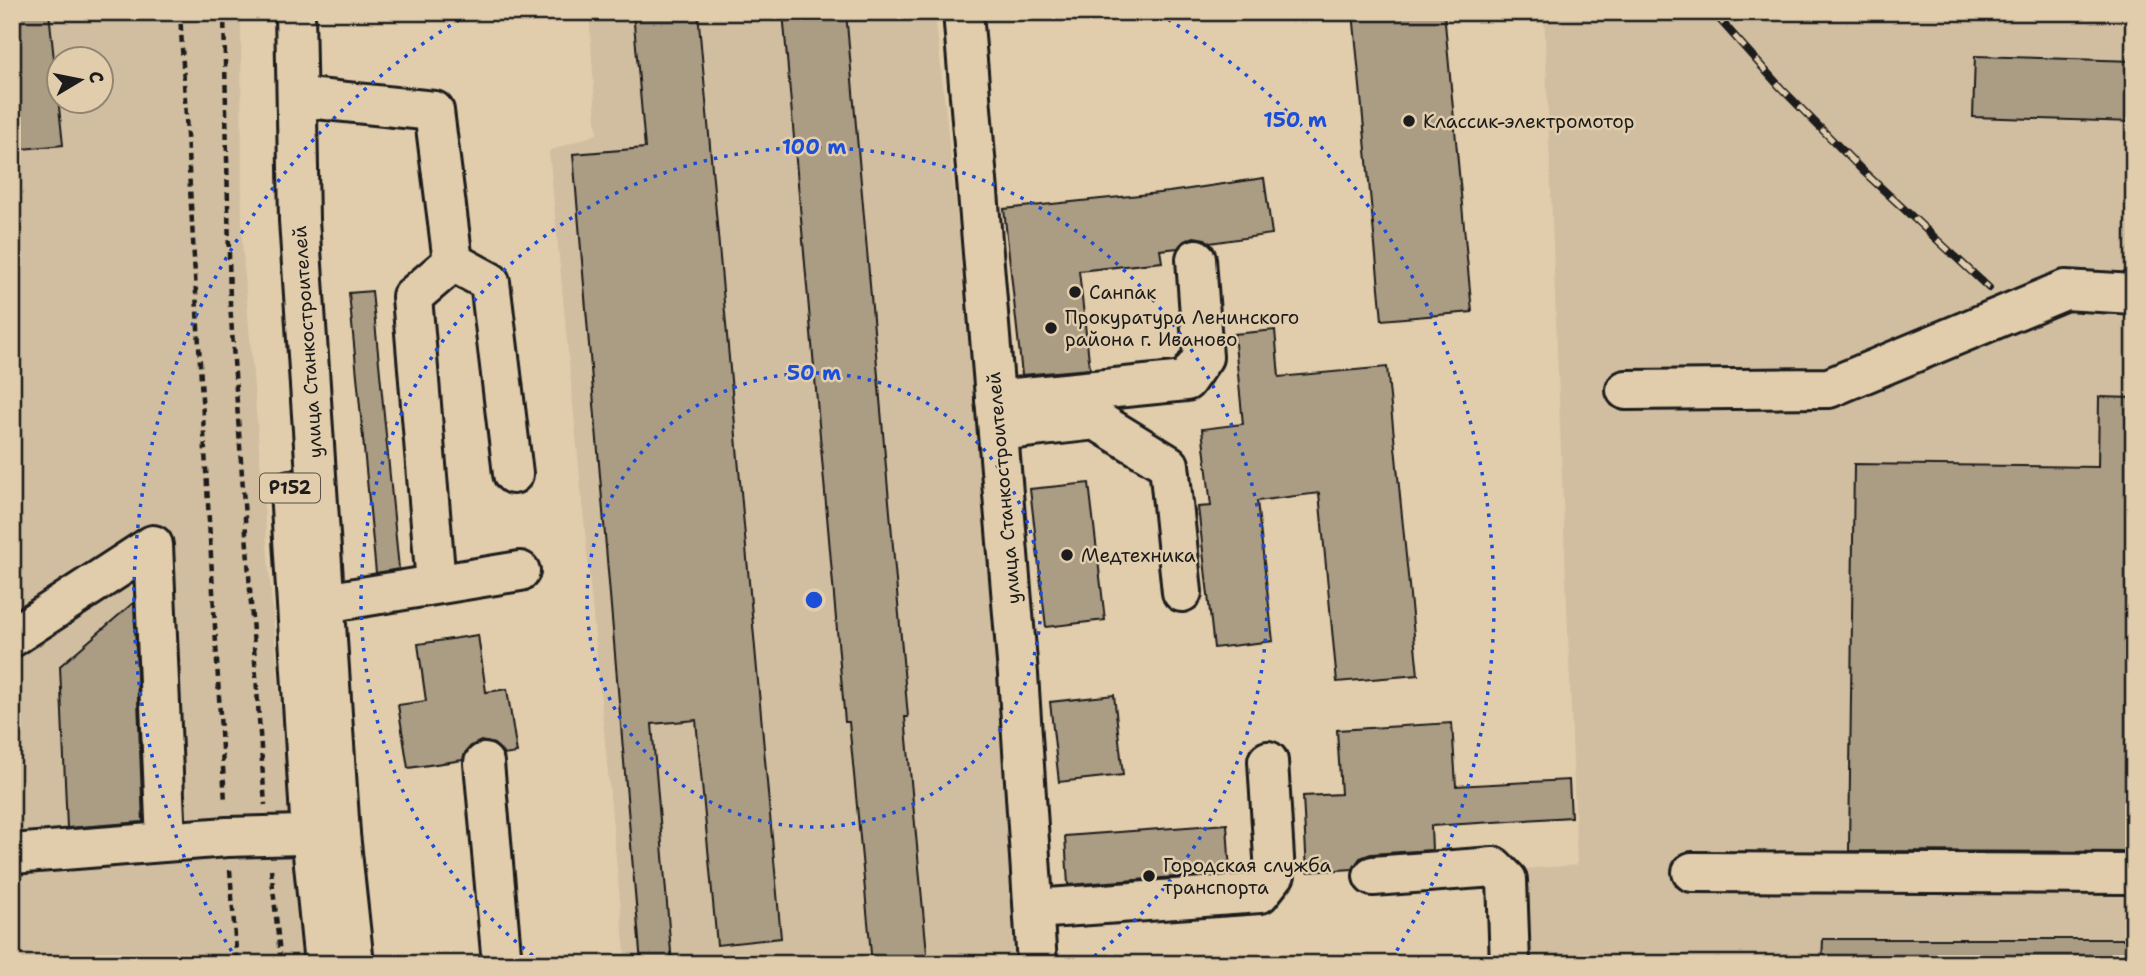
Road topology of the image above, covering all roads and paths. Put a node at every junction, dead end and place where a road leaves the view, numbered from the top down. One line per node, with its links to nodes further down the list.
1 (180, 12): 22 (path)
2 (224, 12): 21 (path)
3 (272, 12): 20 (main road, улица Станкостроителей / Р152)
4 (295, 12): 6 (main road, улица Станкостроителей / Р152)
5 (963, 12): 11 (main road, улица Станкостроителей)
6 (297, 97): 8 (main road); 16 (main road, улица Станкостроителей / Р152)
7 (1196, 259): 11 (main road)
8 (453, 262): 12 (main road); 14 (main road)
9 (2134, 293): 10 (main road)
10 (1626, 390)
11 (996, 415): 15 (main road); 28 (main road, улица Станкостроителей)
12 (513, 474)
13 (520, 571): 14 (main road)
14 (436, 584): 16 (main road)
15 (1182, 592)
16 (325, 603): 20 (main road, улица Станкостроителей / Р152)
17 (12, 637): 23 (main road)
18 (1268, 761): 28 (main road)
19 (484, 763): 33 (main road)
20 (325, 834): 21 (main road); 31 (main road, улица Станкостроителей / Р152); 32 (main road, улица Станкостроителей / Р152)
21 (268, 836): 22 (main road); 30 (path)
22 (227, 837): 23 (main road); 29 (path)
23 (166, 841): 24 (main road)
24 (12, 853)
25 (1692, 872): 26 (main road)
26 (2134, 874)
27 (1373, 876): 35 (main road)
28 (1034, 909): 34 (main road, улица Станкостроителей)
29 (237, 964)
30 (281, 964)
31 (324, 964)
32 (354, 964)
33 (502, 964)
34 (1037, 964)
35 (1510, 964)

